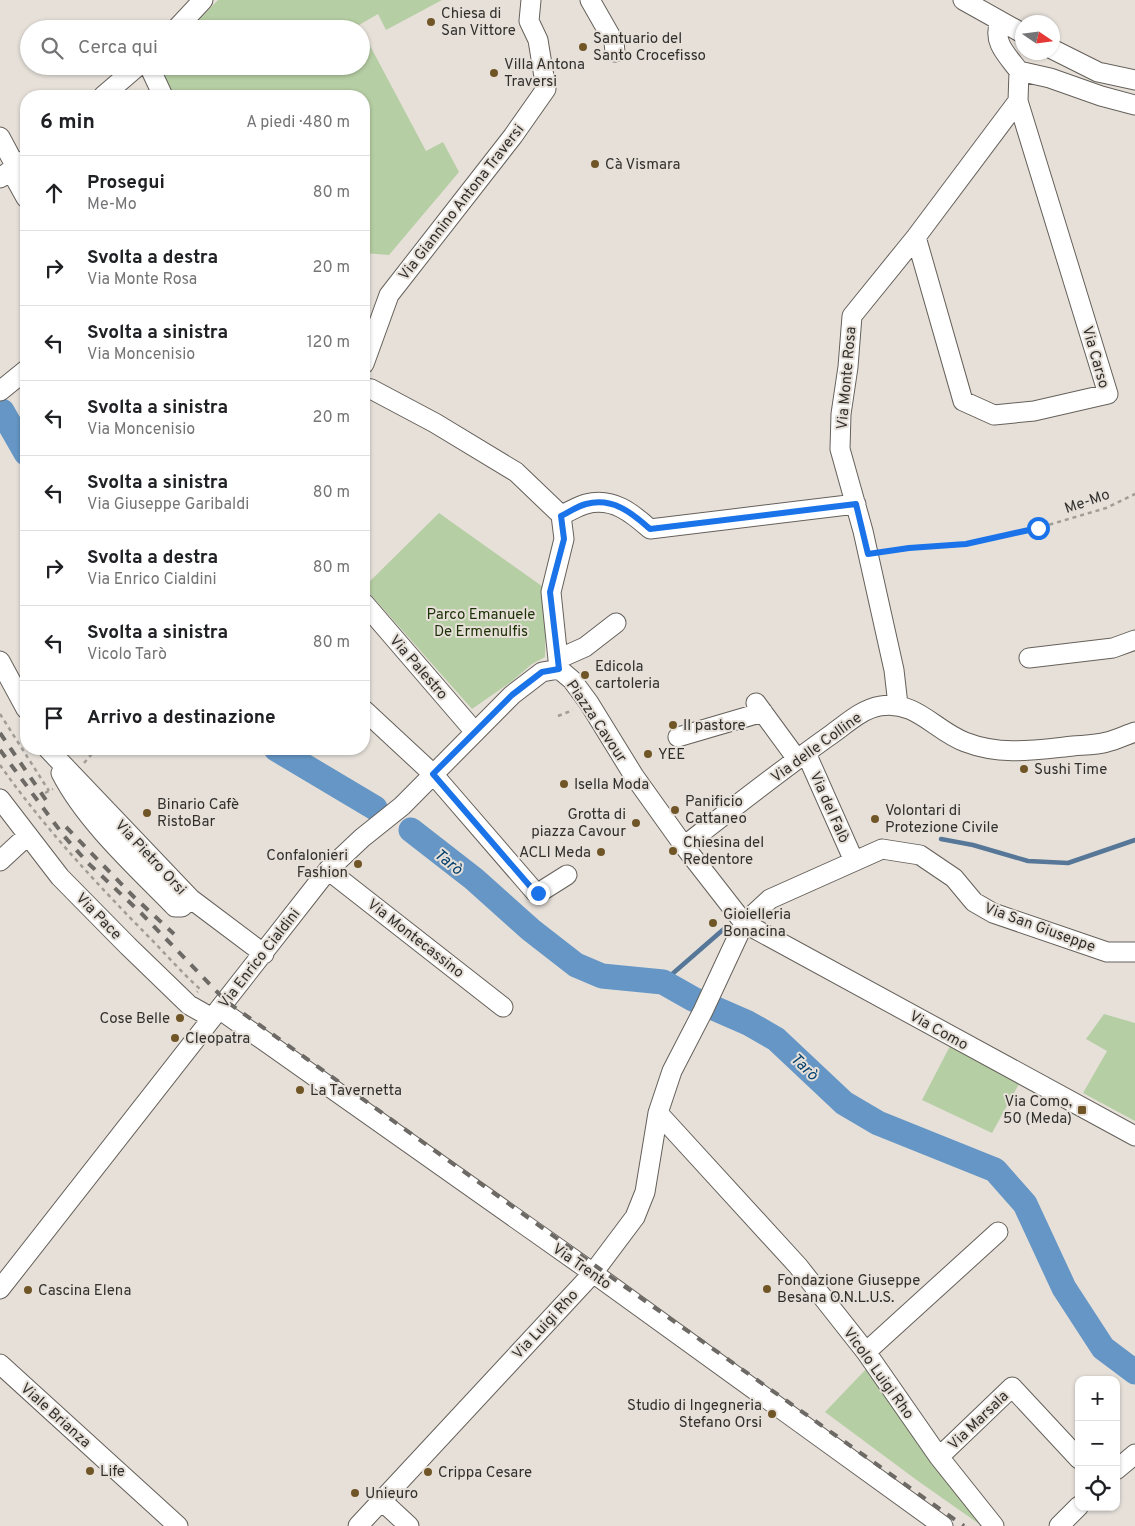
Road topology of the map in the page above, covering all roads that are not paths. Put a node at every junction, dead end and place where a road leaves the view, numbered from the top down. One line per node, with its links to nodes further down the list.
1 (203, 0): 5 (street)
2 (531, 0): 22 (street, Via Giannino Antona Traversi)
3 (590, 0): 8 (street)
4 (963, 0): 6 (street)
5 (184, 20)
6 (1000, 22): 7 (street); 10 (street)
7 (1015, 30)
8 (615, 52)
9 (1060, 53): 13 (street)
10 (1019, 71): 16 (street, Via Carso); 17 (street)
11 (128, 75): 14 (street)
12 (153, 75): 15 (street)
13 (1135, 80)
14 (110, 90)
15 (160, 90)
16 (1018, 101): 21 (street, Via Monte Rosa); 21 (street, Via Carso)
17 (1135, 105)
18 (0, 137): 19 (street)
19 (13, 169): 20 (street)
20 (20, 185)
21 (916, 236): 26 (street, Via Monte Rosa)
22 (370, 347)
23 (20, 375): 25 (street)
24 (370, 389): 27 (street)
25 (0, 390)
26 (856, 504): 27 (street); 35 (street, Via Monte Rosa)
27 (561, 516): 33 (street)
28 (370, 610): 37 (street, Via Palestro)
29 (616, 623): 33 (street, Via Enrico Cialdini)
30 (1135, 640): 31 (street)
31 (1029, 658)
32 (0, 661): 34 (street)
33 (558, 664): 37 (street, Via Enrico Cialdini); 45 (street, Piazza Cavour)
34 (20, 698)
35 (898, 705): 38 (street); 41 (street, Via delle Colline)
36 (370, 716): 42 (street)
37 (475, 732): 42 (street, Via Enrico Cialdini)
38 (1135, 732)
39 (678, 737): 41 (street, Via del Falò)
40 (54, 755): 52 (street, Via Pietro Orsi)
41 (801, 756): 45 (street, Via delle Colline); 47 (street, Via del Falò)
42 (433, 774): 48 (street, Via Enrico Cialdini); 49 (street)
43 (0, 799): 44 (street, Via Pace)
44 (27, 836): 46 (street); 54 (street, Via Pace)
45 (684, 846): 50 (street, Piazza Cavour)
46 (0, 861)
47 (854, 861): 50 (street, Via San Giuseppe); 51 (street, Via San Giuseppe)
48 (328, 870): 52 (street, Via Enrico Cialdini); 53 (street, Via Montecassino)
49 (567, 875)
50 (744, 923): 55 (street, Via Luigi Rho); 57 (street, Via Como)
51 (1135, 952)
52 (264, 954): 54 (street, Via Enrico Cialdini)
53 (503, 1007)
54 (216, 1014): 60 (street, Via Trento); 61 (street, Via Enrico Cialdini)
55 (658, 1113): 56 (street, Vicolo Luigi Rho); 58 (street, Via Luigi Rho)
56 (677, 1135): 58 (street); 62 (street, Vicolo Luigi Rho)
57 (1135, 1136)
58 (650, 1163): 60 (street, Via Luigi Rho)
59 (998, 1232): 62 (street)
60 (593, 1273): 68 (street, Via Luigi Rho); 73 (street, Via Trento)
61 (0, 1289)
62 (866, 1352): 66 (street, Vicolo Luigi Rho)
63 (0, 1364): 70 (street, Viale Brianza)
64 (1135, 1454): 67 (street)
65 (1075, 1455): 66 (street, Via Marsala)
66 (939, 1457): 74 (street, Vicolo Luigi Rho)
67 (1120, 1467)
68 (381, 1500): 71 (street, Via Luigi Rho); 72 (street)
69 (1075, 1510): 75 (street)
70 (178, 1526)
71 (358, 1526)
72 (409, 1526)
73 (943, 1526)
74 (994, 1526)
75 (1059, 1526)

